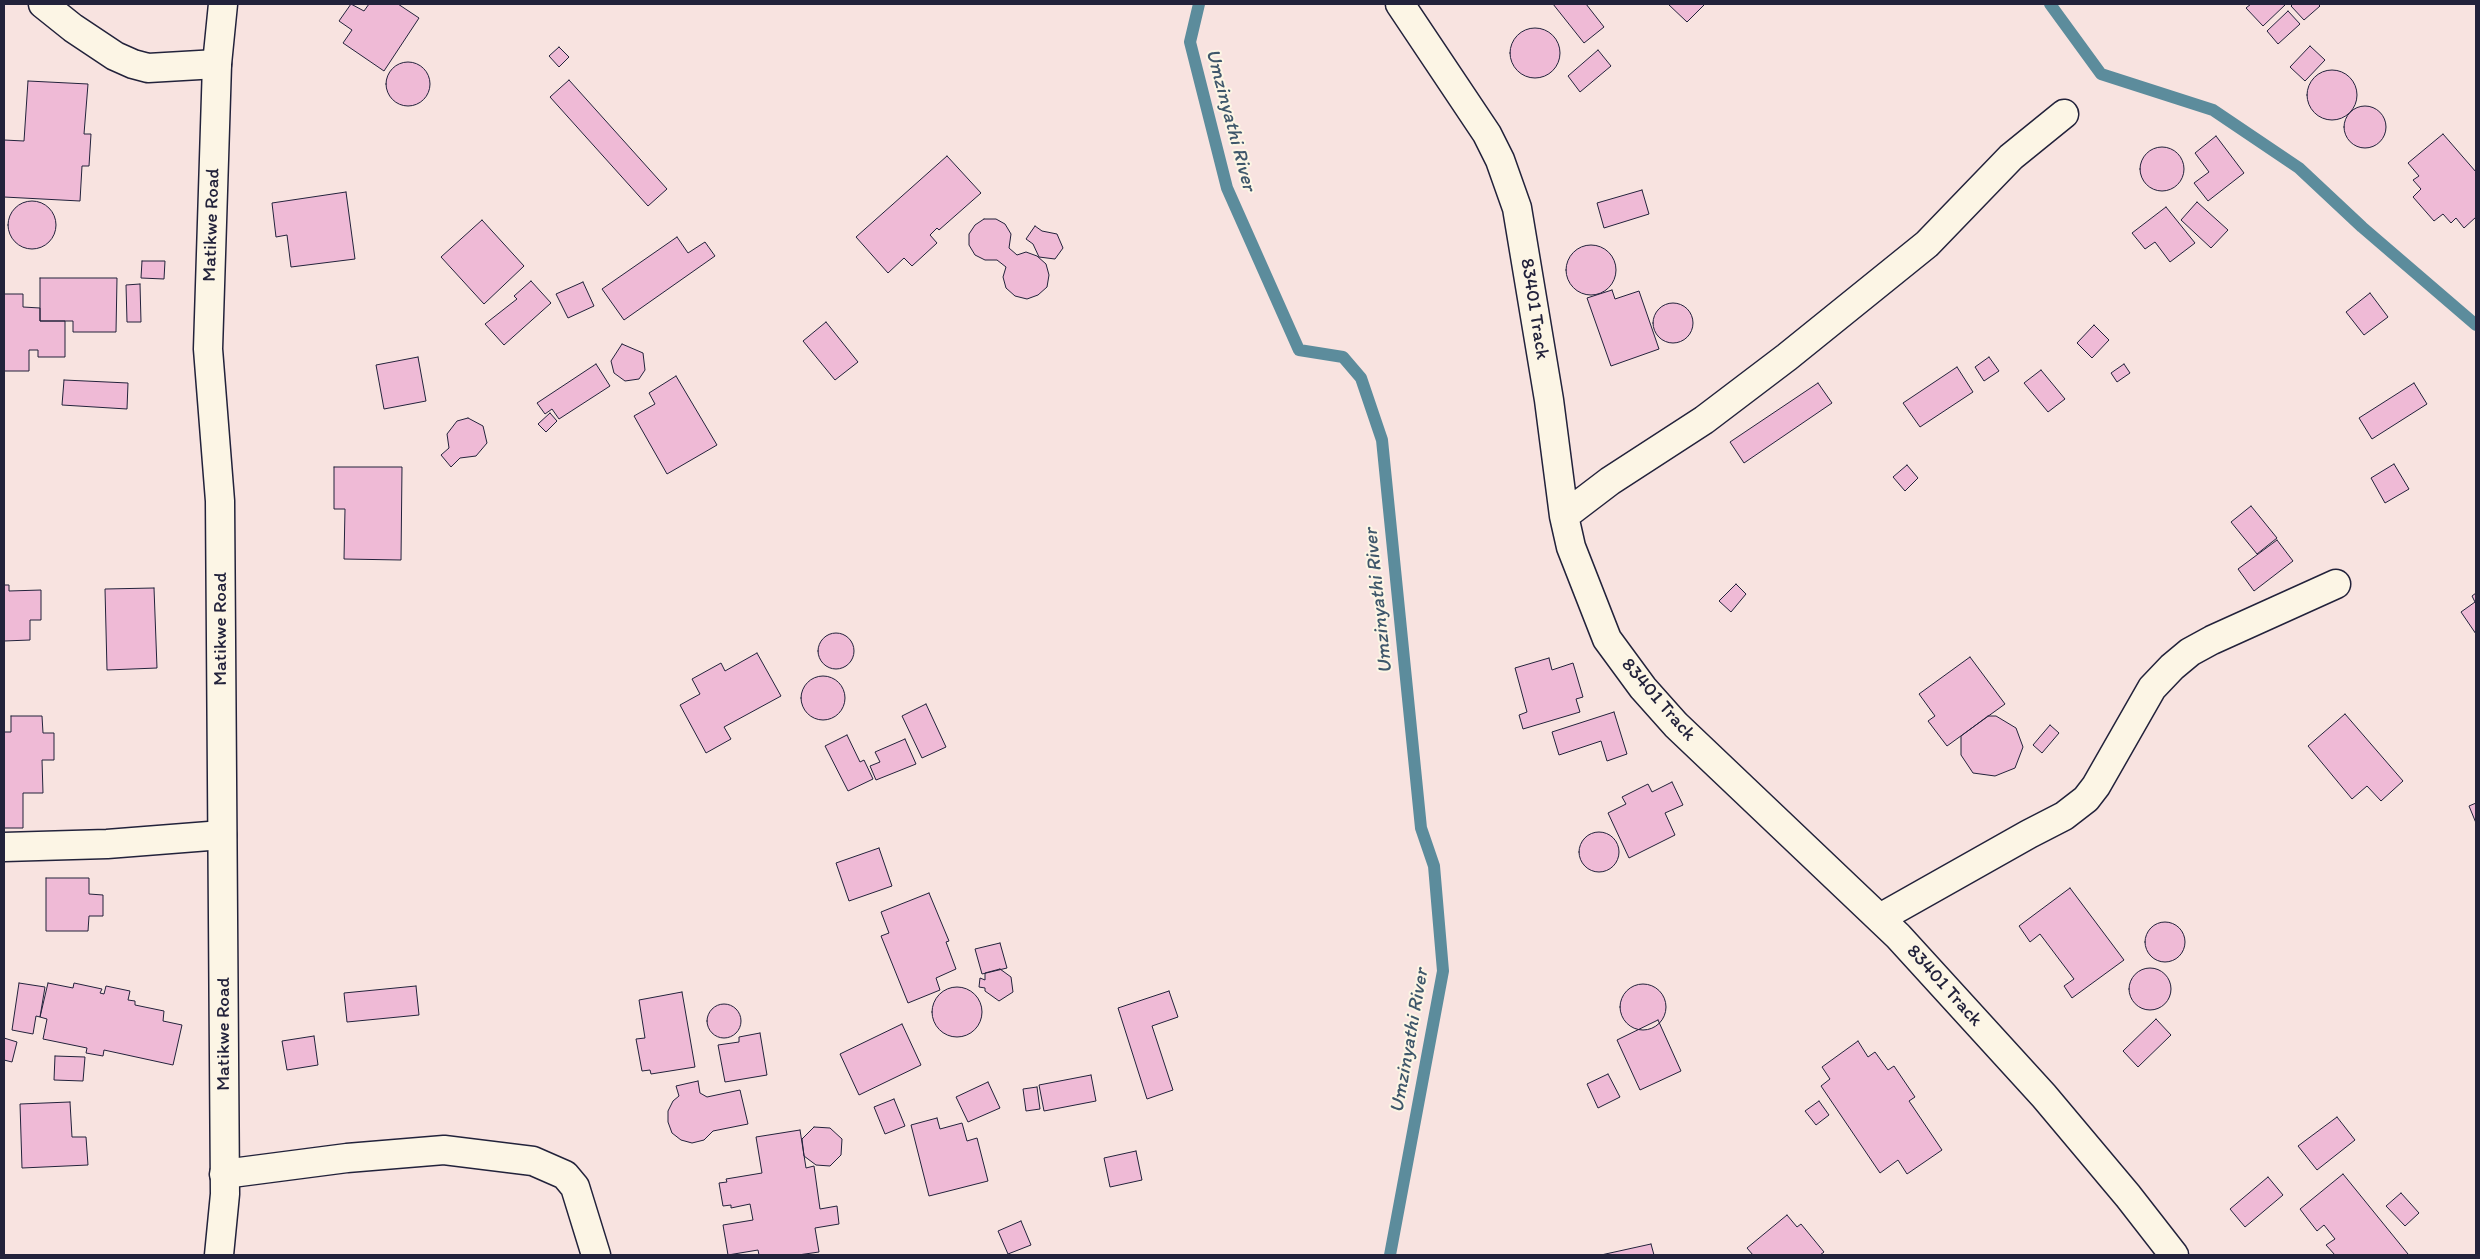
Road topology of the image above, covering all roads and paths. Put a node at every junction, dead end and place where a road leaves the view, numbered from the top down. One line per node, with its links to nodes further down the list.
1 (43, 4): 4 (street)
2 (223, 4): 4 (street, Matikwe Road)
3 (1400, 4): 6 (street, 83401 Track)
4 (217, 64): 8 (street, Matikwe Road)
5 (2064, 114): 6 (street)
6 (1564, 516): 10 (street, 83401 Track)
7 (2336, 584): 10 (street)
8 (222, 835): 9 (street); 11 (street, Matikwe Road)
9 (4, 847)
10 (1880, 918): 14 (street, 83401 Track)
11 (224, 1174): 12 (street, Matikwe Road); 13 (street)
12 (219, 1255)
13 (596, 1255)
14 (2174, 1255)

